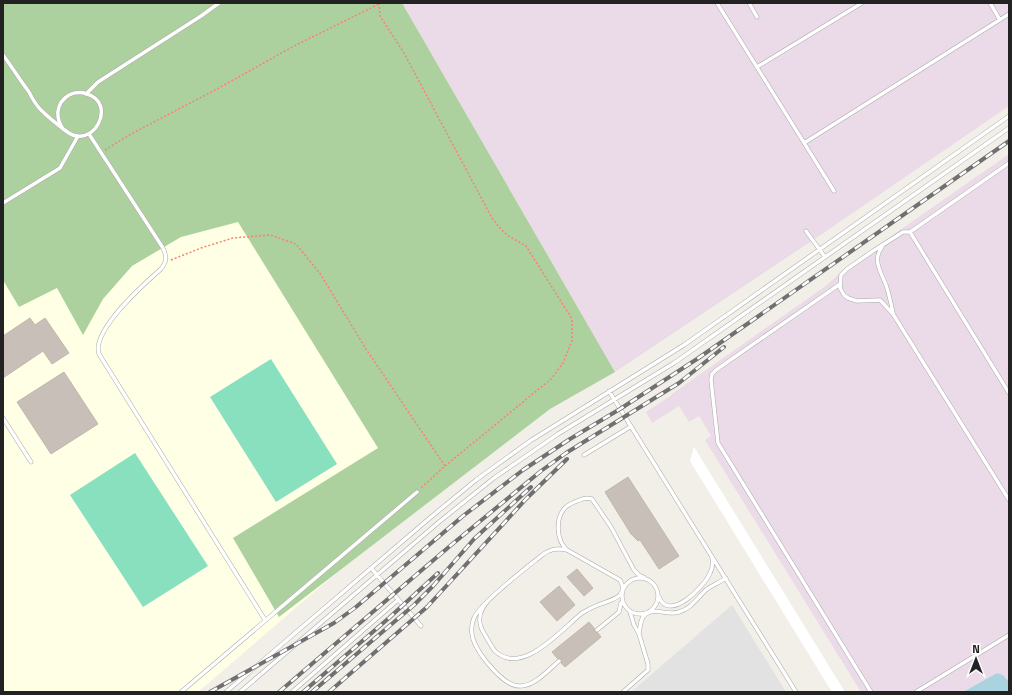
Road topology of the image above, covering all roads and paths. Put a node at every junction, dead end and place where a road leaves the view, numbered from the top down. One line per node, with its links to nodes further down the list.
1 (219, 3): 12 (lane)
2 (717, 3): 11 (lane)
3 (748, 3): 8 (lane)
4 (862, 3): 11 (lane)
5 (990, 3): 9 (lane)
6 (379, 4): 19 (path); 38 (path)
7 (1009, 14): 9 (lane)
8 (757, 17)
9 (1000, 20): 18 (lane)
10 (3, 55): 15 (lane)
11 (757, 67): 18 (lane)
12 (86, 94): 15 (lane); 16 (lane)
13 (1009, 116): 26 (lane)
14 (1009, 128): 27 (lane)
15 (63, 129): 17 (lane)
16 (89, 134): 17 (lane); 19 (lane)
17 (78, 136): 22 (lane)
18 (804, 143): 21 (lane)
19 (101, 153): 28 (lane)
20 (1009, 163): 24 (lane)
21 (834, 191)
22 (3, 203)
23 (806, 231): 26 (lane)
24 (910, 232): 25 (lane); 32 (lane)
25 (883, 246): 29 (lane); 30 (lane)
26 (820, 249): 27 (lane); 31 (lane)
27 (825, 257): 33 (lane)
28 (166, 262): 38 (path); 54 (lane)
29 (840, 284): 30 (lane); 66 (lane)
30 (893, 314): 40 (lane)
31 (609, 391): 33 (lane); 43 (lane)
32 (1009, 393)
33 (614, 399): 35 (lane); 44 (lane)
34 (3, 418): 37 (lane)
35 (630, 427): 36 (lane); 42 (lane)
36 (584, 455)
37 (31, 462)
38 (445, 466): 39 (path)
39 (417, 492): 54 (lane)
40 (1009, 500)
41 (567, 550): 45 (lane); 47 (lane); 51 (lane)
42 (709, 551): 46 (lane); 48 (lane)
43 (371, 568): 44 (lane); 61 (lane)
44 (377, 575): 50 (lane); 62 (lane)
45 (645, 578): 47 (lane); 48 (lane)
46 (726, 578): 53 (lane); 65 (lane)
47 (621, 592): 49 (lane); 51 (lane)
48 (658, 592): 53 (lane)
49 (621, 598): 52 (lane); 56 (lane)
50 (398, 600): 55 (lane); 63 (lane)
51 (487, 602): 59 (lane)
52 (630, 612): 53 (lane); 57 (lane)
53 (647, 613): 57 (lane)
54 (265, 620): 60 (lane)
55 (421, 626)
56 (597, 630)
57 (639, 634): 64 (lane)
58 (1009, 635): 67 (lane)
59 (559, 662)
60 (181, 692)
61 (226, 692)
62 (240, 692)
63 (292, 692)
64 (623, 692)
65 (796, 692)
66 (871, 692)
67 (916, 692)

